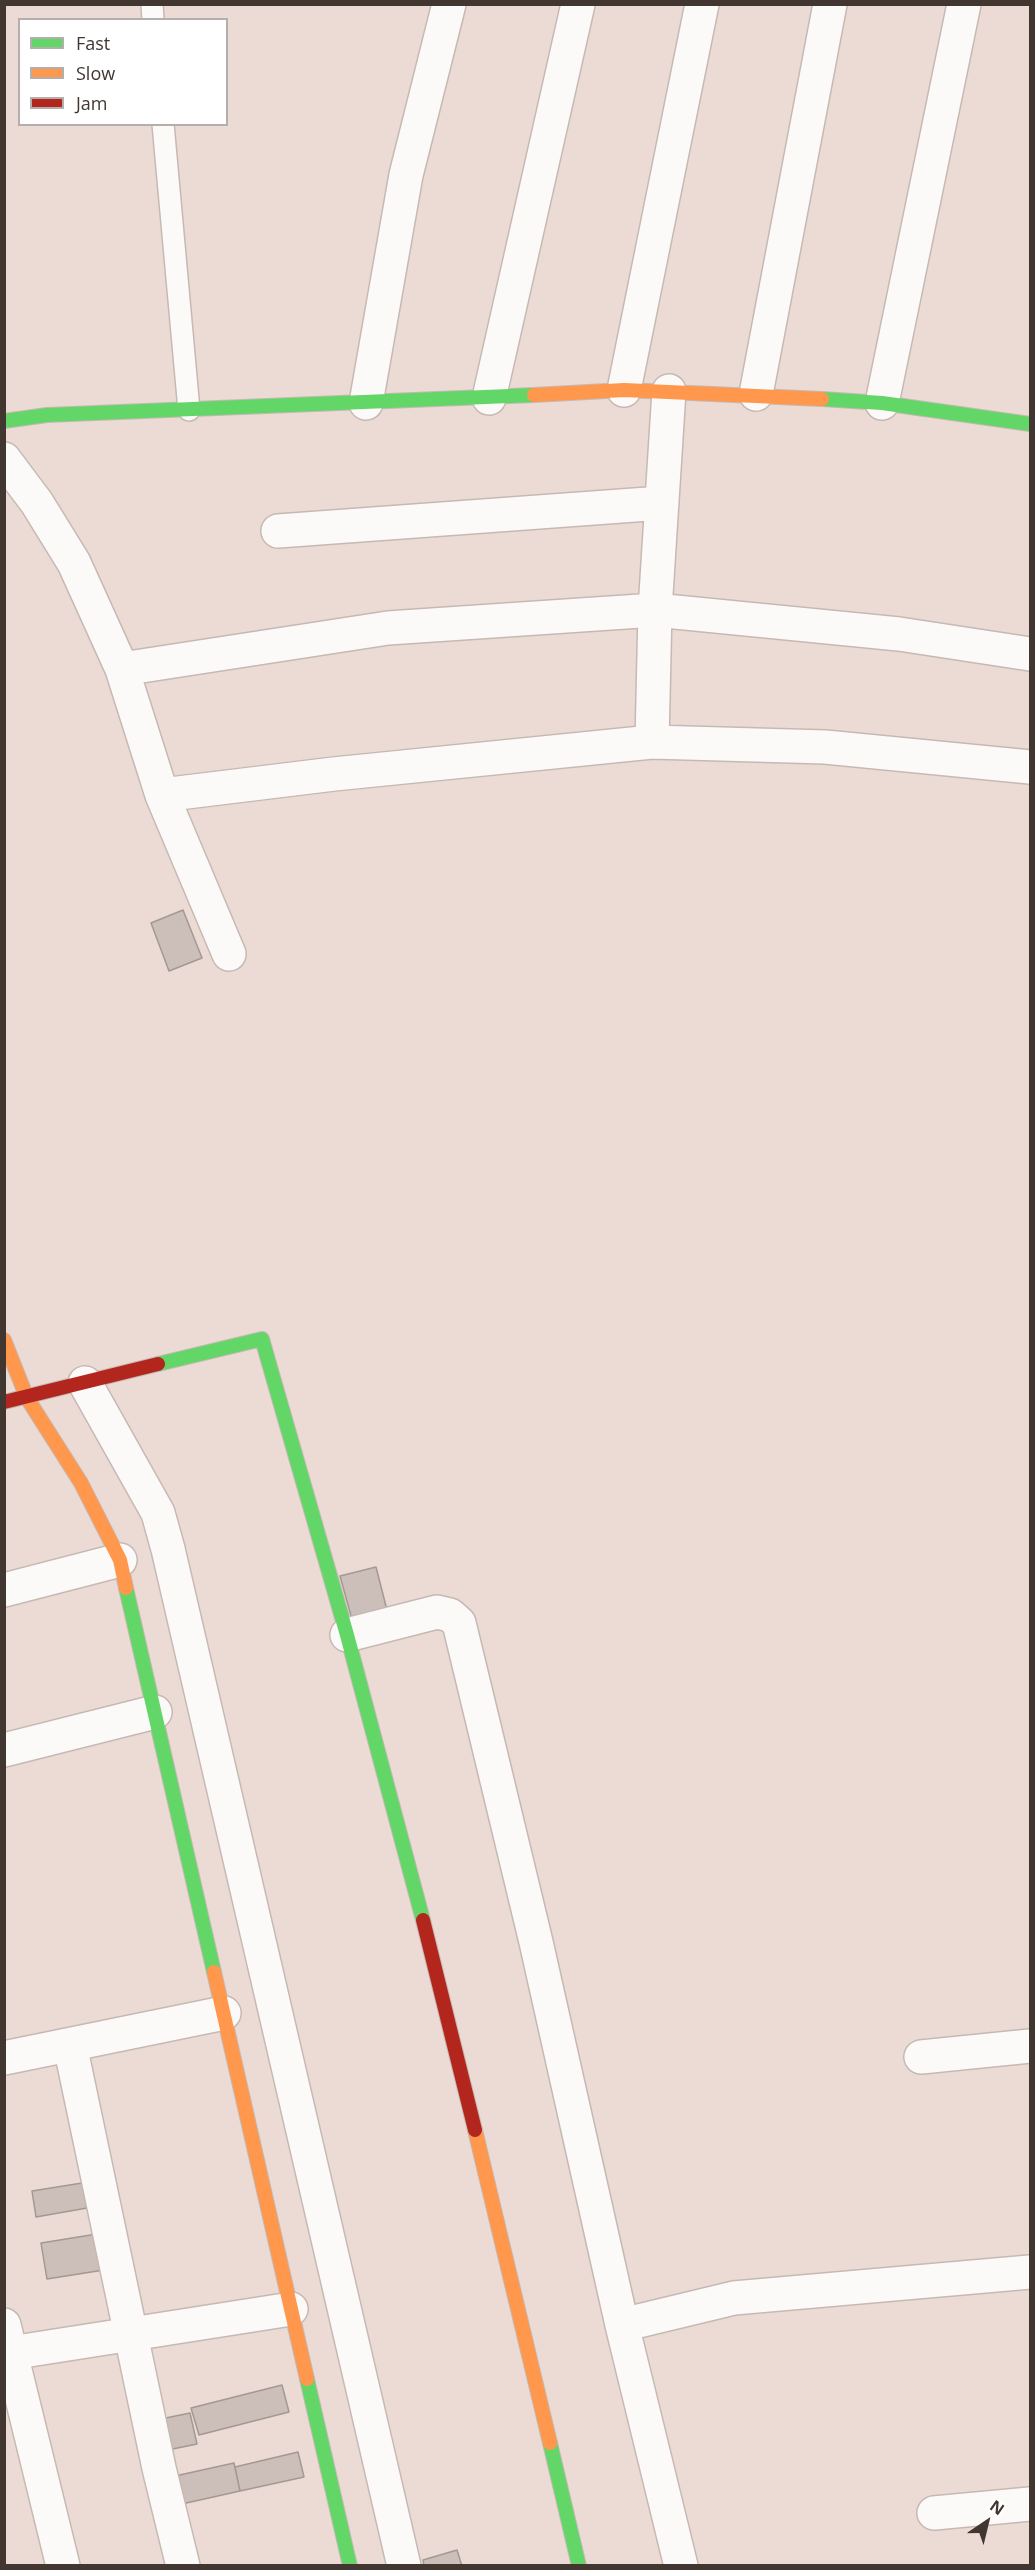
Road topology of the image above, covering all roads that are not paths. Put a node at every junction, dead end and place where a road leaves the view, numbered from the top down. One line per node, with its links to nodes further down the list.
1 (448, 4): 11 (street)
2 (578, 4): 10 (street)
3 (702, 4): 7 (street)
4 (830, 4): 9 (street)
5 (964, 4): 12 (street)
6 (163, 126): 13 (lane)
7 (624, 390): 8 (street); 10 (street)
8 (669, 392): 9 (street); 17 (street)
9 (756, 394): 12 (street)
10 (489, 398): 11 (street)
11 (366, 403): 13 (street)
12 (882, 404): 15 (street)
13 (189, 410): 14 (street)
14 (4, 421)
15 (1030, 424)
16 (4, 459): 21 (street)
17 (662, 503): 18 (street); 19 (street)
18 (278, 531)
19 (655, 610): 20 (street); 21 (street); 22 (street)
20 (1030, 654)
21 (122, 669): 24 (street)
22 (652, 742): 23 (street); 24 (street)
23 (1030, 768)
24 (162, 795): 25 (street)
25 (229, 954)
26 (4, 1340): 28 (street)
27 (85, 1383): 28 (street); 32 (street); 50 (street)
28 (27, 1398): 29 (street); 30 (street)
29 (4, 1402)
30 (120, 1560): 31 (street); 33 (street)
31 (4, 1590)
32 (347, 1635): 42 (street); 51 (street)
33 (155, 1712): 34 (street); 35 (street)
34 (4, 1749)
35 (224, 2013): 36 (street); 41 (street)
36 (70, 2045): 39 (street); 43 (street)
37 (1030, 2046): 38 (street)
38 (921, 2057)
39 (4, 2058)
40 (1030, 2272): 42 (street)
41 (291, 2309): 43 (street); 49 (street)
42 (622, 2325): 52 (street)
43 (130, 2332): 44 (street); 48 (street)
44 (7, 2344): 47 (street)
45 (1030, 2504): 46 (street)
46 (934, 2513)
47 (63, 2565)
48 (183, 2565)
49 (350, 2565)
50 (404, 2565)
51 (579, 2565)
52 (681, 2565)

